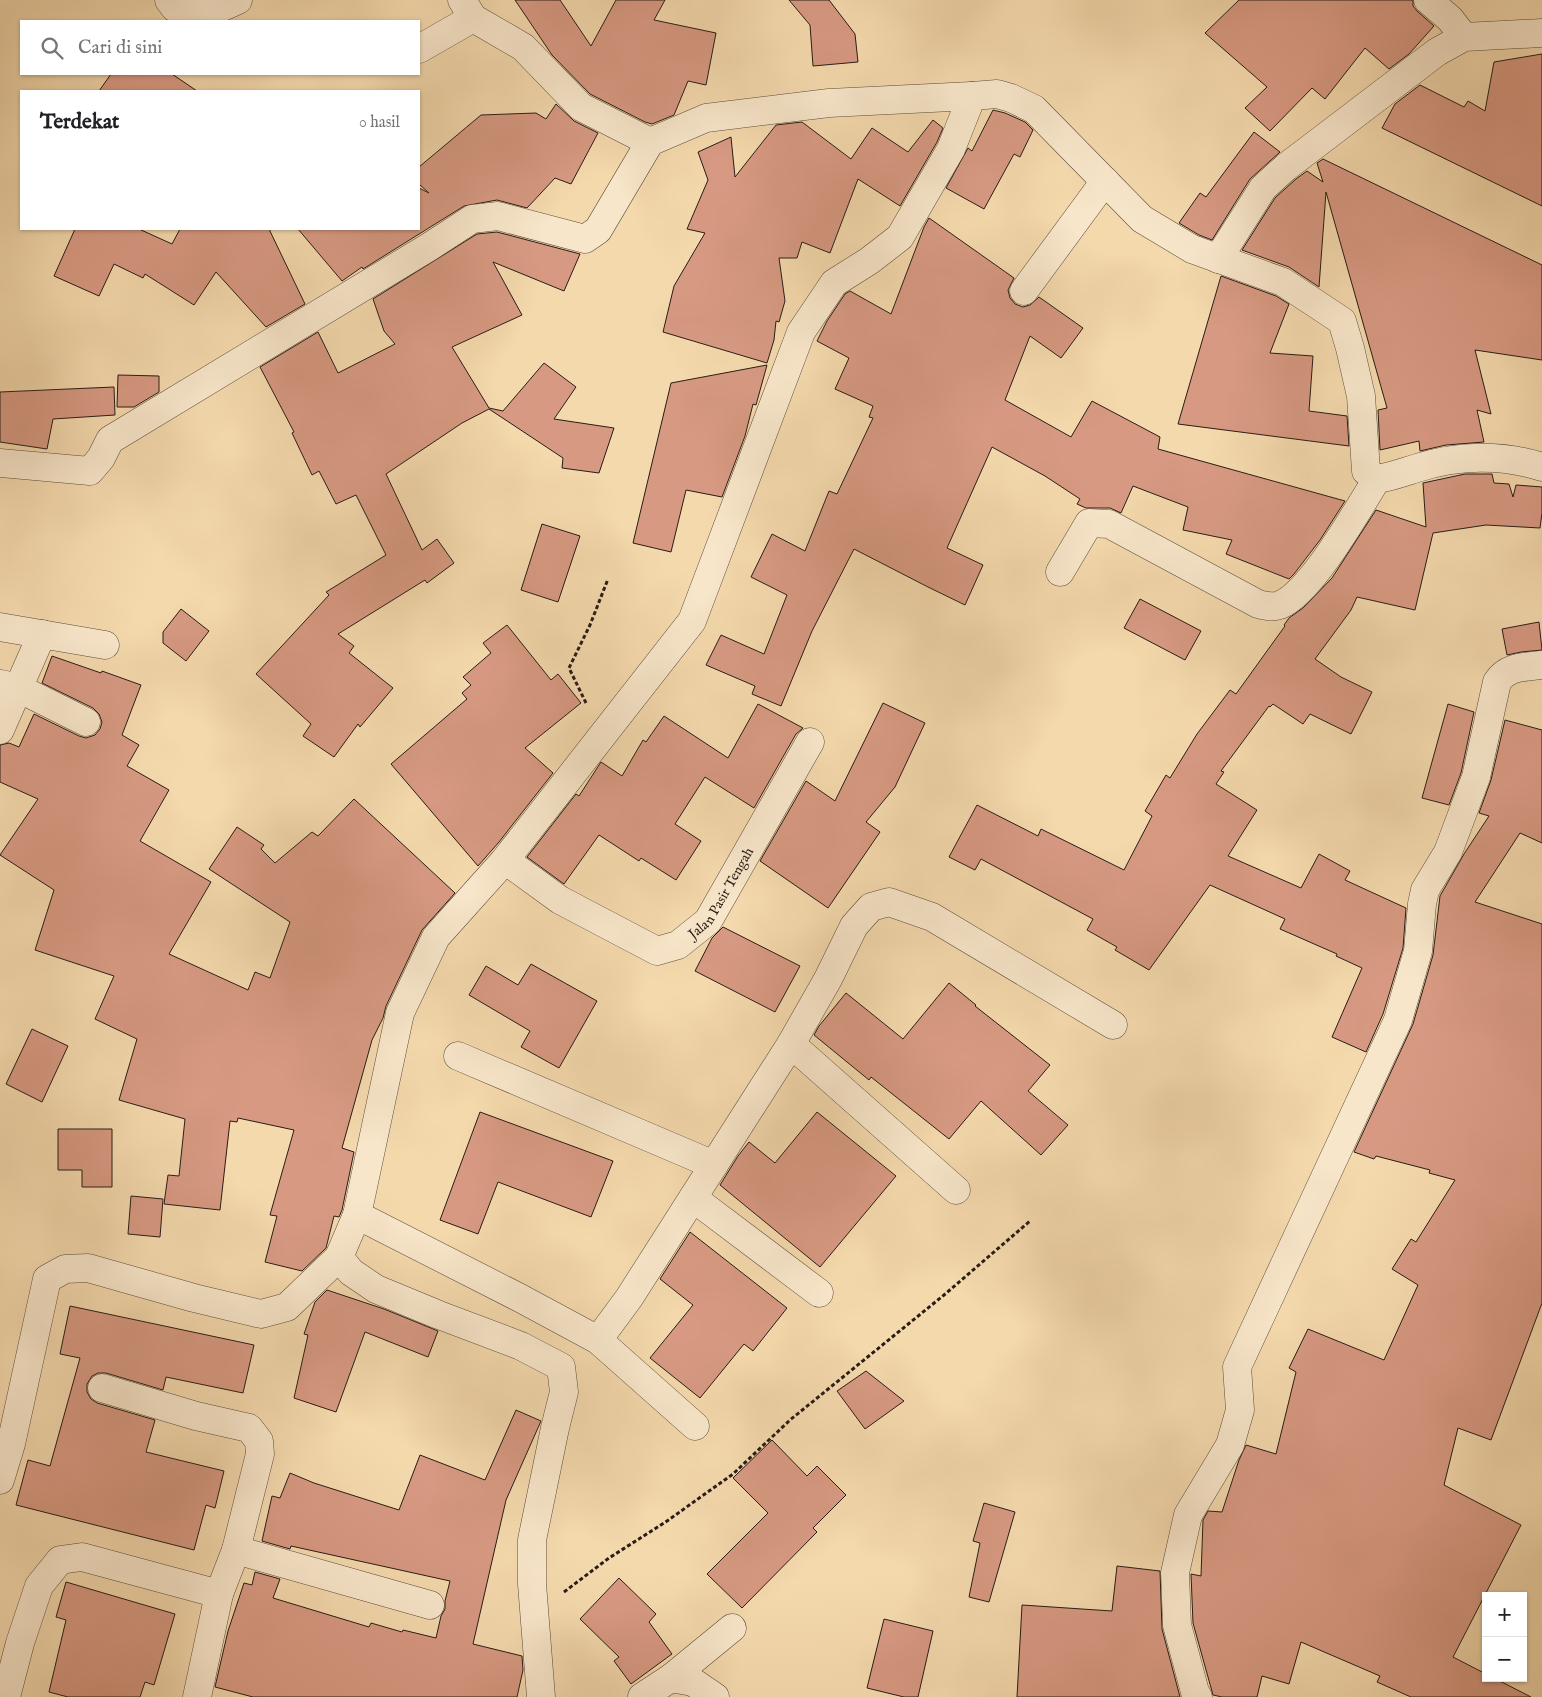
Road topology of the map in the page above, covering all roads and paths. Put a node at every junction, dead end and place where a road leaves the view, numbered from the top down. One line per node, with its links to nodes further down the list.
1 (169, 0): 2 (street)
2 (238, 0)
3 (1428, 0): 6 (street)
4 (467, 9): 7 (street); 9 (street)
5 (1540, 30): 6 (street)
6 (1464, 37): 11 (street)
7 (420, 48)
8 (972, 96): 9 (street); 10 (street); 25 (street)
9 (650, 142): 13 (street)
10 (1105, 181): 11 (street); 12 (street)
11 (1218, 259): 15 (street)
12 (1024, 291)
13 (0, 463)
14 (1542, 467): 15 (street)
15 (1377, 479): 16 (street)
16 (1060, 572)
17 (608, 579): 25 (path)
18 (0, 627): 19 (street)
19 (42, 634): 20 (street); 22 (street)
20 (105, 645)
21 (1542, 665): 54 (street)
22 (9, 686): 23 (street); 24 (street)
23 (86, 722)
24 (0, 730)
25 (602, 735): 27 (street)
26 (810, 742): 27 (street, Jalan Pasir Tengah)
27 (505, 860): 34 (street)
28 (1113, 1025): 29 (street)
29 (791, 1044): 31 (street); 32 (street)
30 (458, 1056): 31 (street)
31 (714, 1165): 33 (street)
32 (956, 1190)
33 (693, 1198): 37 (street); 38 (street)
34 (357, 1216): 36 (street); 38 (street)
35 (1030, 1221): 45 (path)
36 (339, 1257): 41 (street); 45 (street)
37 (819, 1293)
38 (598, 1340): 40 (street)
39 (102, 1388): 42 (street)
40 (695, 1426)
41 (0, 1480)
42 (236, 1550): 43 (street); 44 (street)
43 (219, 1594): 47 (street); 50 (street)
44 (430, 1605)
45 (536, 1614): 51 (street)
46 (732, 1628): 48 (street)
47 (10, 1642): 49 (street)
48 (671, 1678): 52 (street); 53 (street)
49 (6, 1697)
50 (197, 1697)
51 (542, 1697)
52 (642, 1697)
53 (715, 1697)
54 (1198, 1697)

